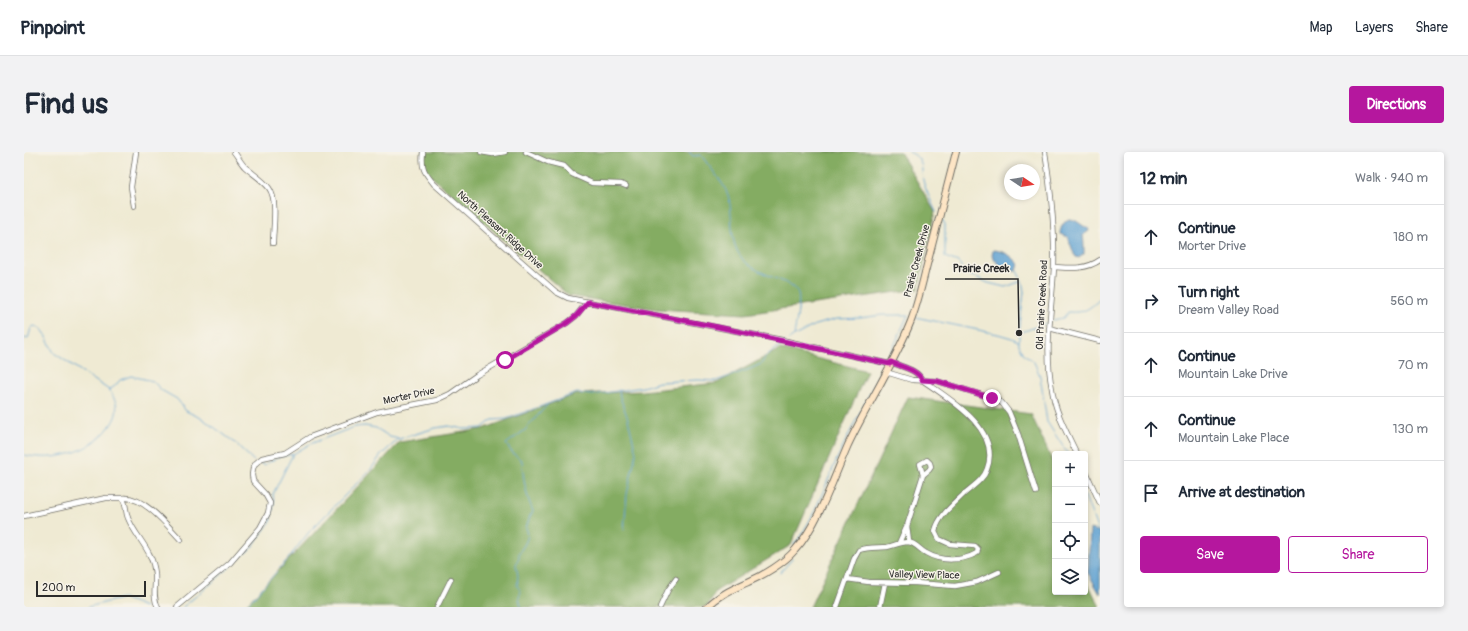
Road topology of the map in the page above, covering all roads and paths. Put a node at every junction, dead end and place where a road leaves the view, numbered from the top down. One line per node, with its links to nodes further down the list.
1 (136, 152): 10 (street)
2 (234, 152): 11 (street)
3 (423, 152): 14 (street, North Pleasant Ridge Drive)
4 (481, 152): 5 (street)
5 (505, 152)
6 (526, 152): 9 (street)
7 (956, 152): 17 (main road, Prairie Creek Drive)
8 (1045, 152): 13 (street, Old Prairie Creek Road)
9 (626, 186)
10 (134, 206)
11 (273, 244)
12 (1100, 260): 13 (street)
13 (1054, 267): 15 (street, Old Prairie Creek Road)
14 (588, 302): 17 (street, North Pleasant Ridge Drive); 37 (street, Morter Drive)
15 (1049, 328): 16 (street); 20 (street, Old Prairie Creek Road)
16 (1100, 341)
17 (890, 363): 18 (main road, Prairie Creek Drive); 19 (street, North Pleasant Ridge Drive)
18 (886, 372): 19 (street); 40 (main road, Prairie Creek Drive)
19 (922, 380): 23 (street); 29 (street, North Pleasant Ridge Drive)
20 (1076, 451)
21 (923, 475): 27 (street)
22 (1088, 477): 25 (street)
23 (1036, 492)
24 (122, 498): 26 (street); 28 (street); 36 (street)
25 (1100, 503)
26 (24, 516)
27 (907, 526): 29 (street); 30 (street)
28 (181, 540)
29 (909, 542): 30 (street)
30 (899, 543): 34 (street)
31 (999, 572): 35 (street, Valley View Place)
32 (451, 579): 38 (street)
33 (676, 579): 39 (street)
34 (847, 579): 35 (street, Valley View Place); 41 (street)
35 (885, 583): 42 (street)
36 (158, 607)
37 (177, 607)
38 (437, 607)
39 (660, 607)
40 (707, 607)
41 (837, 607)
42 (880, 607)

